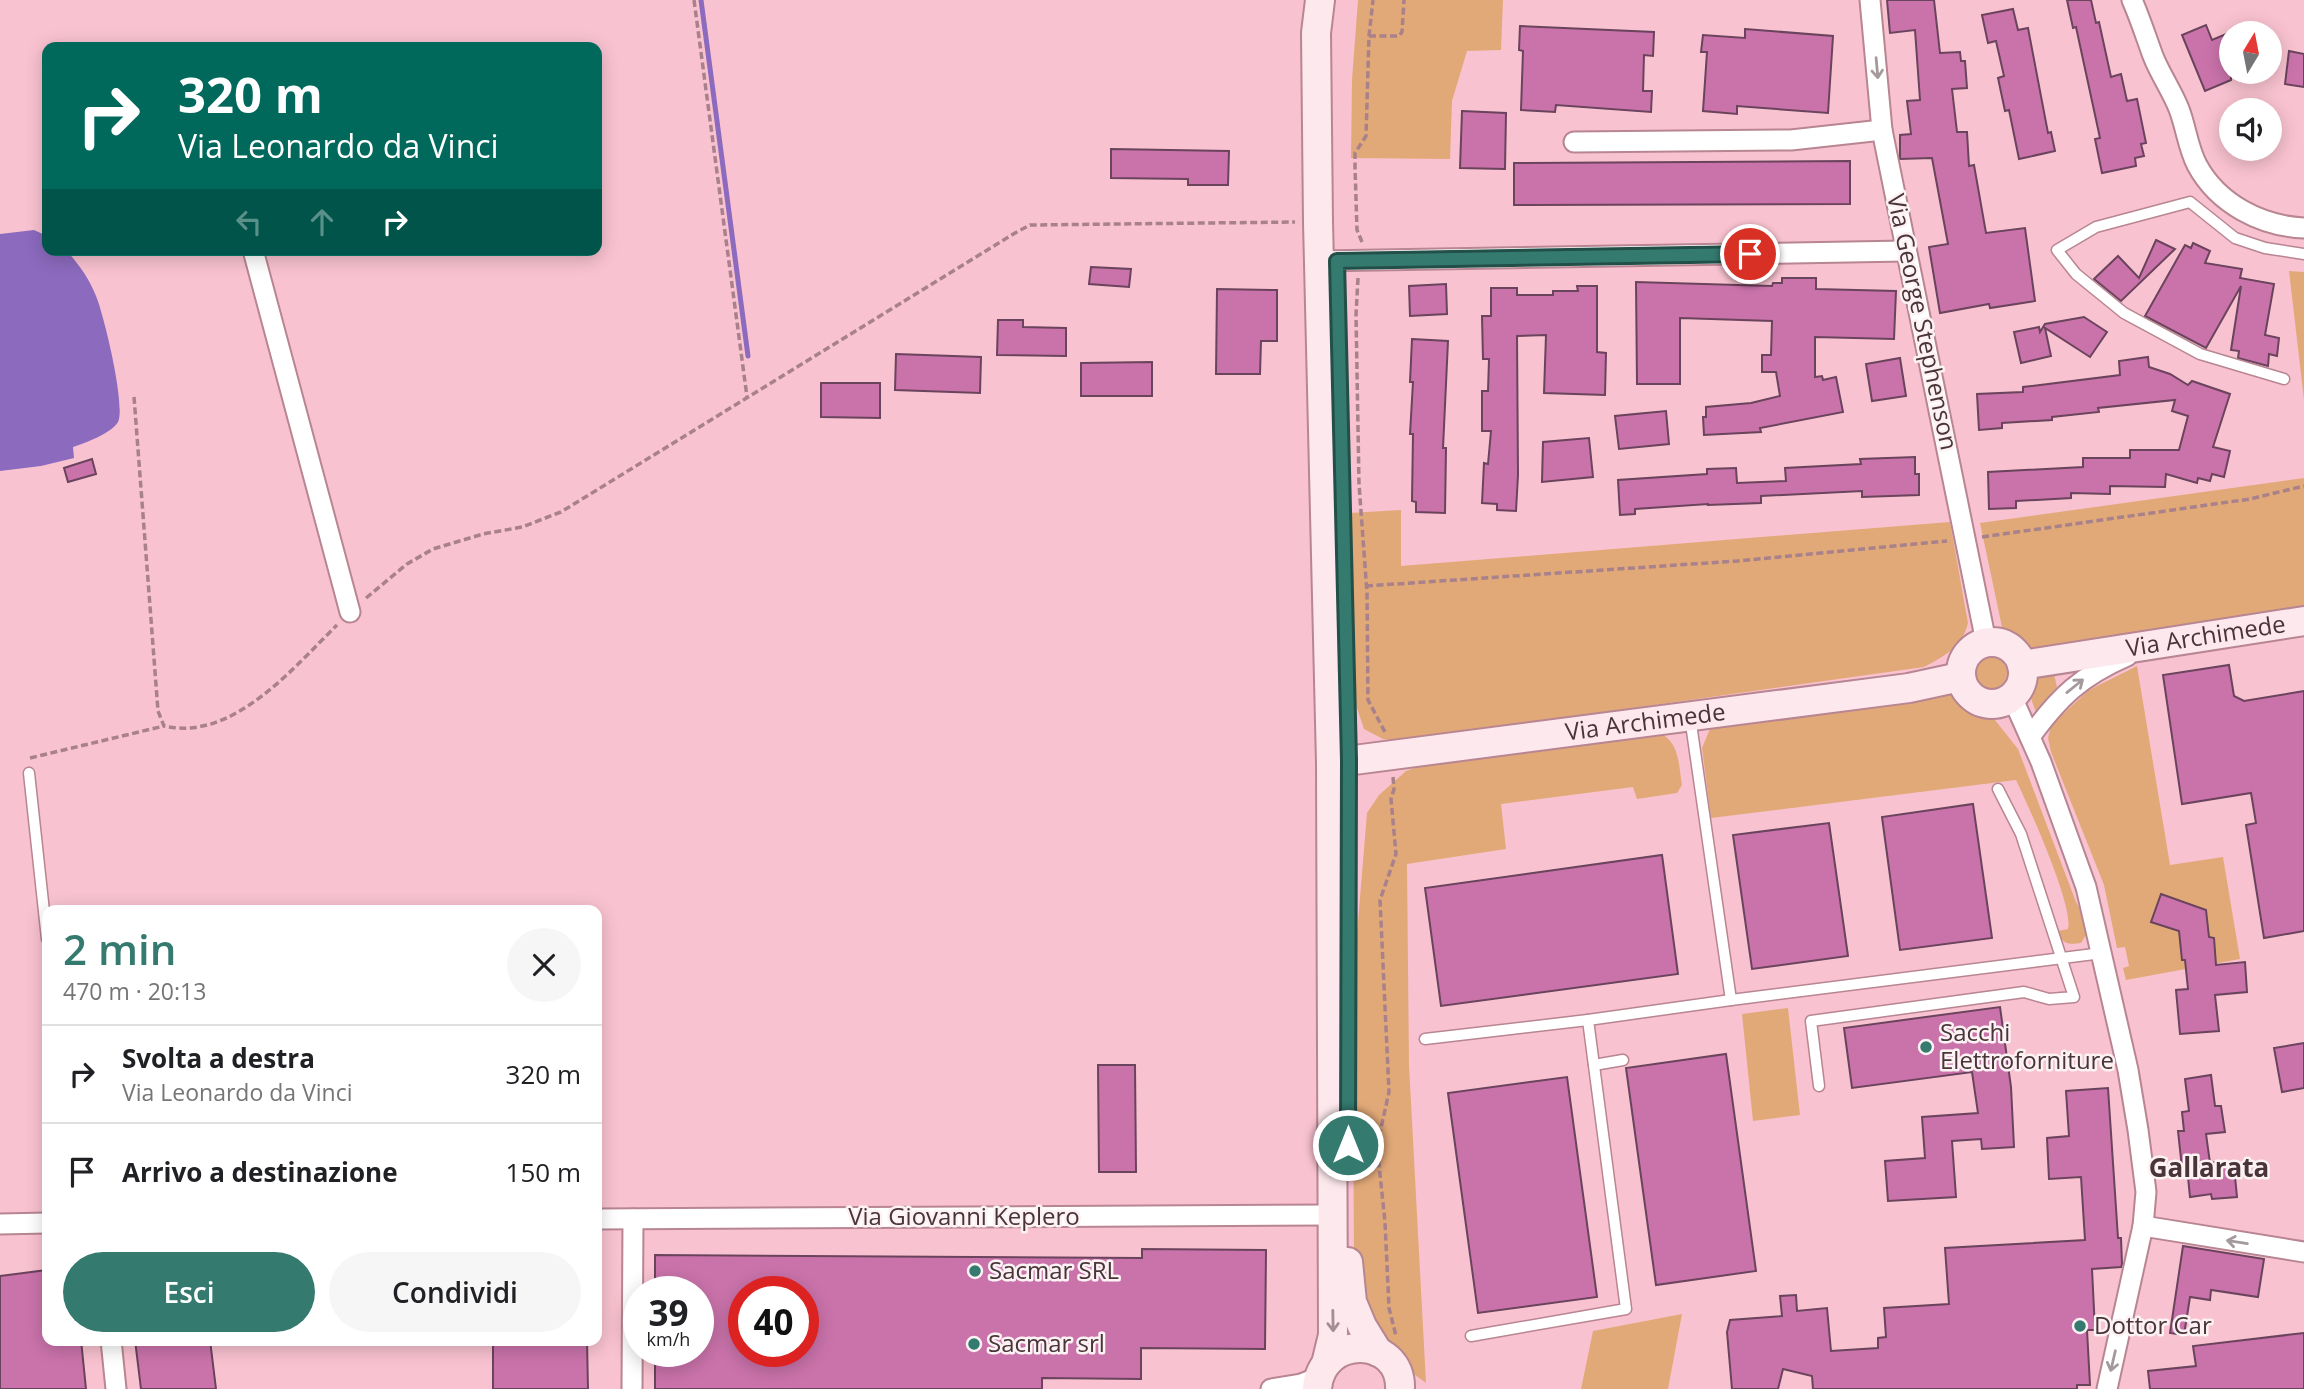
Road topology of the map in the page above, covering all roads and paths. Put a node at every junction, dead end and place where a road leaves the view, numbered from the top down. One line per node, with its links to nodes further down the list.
1 (694, 0): 22 (path)
2 (1320, 0): 13 (street)
3 (1338, 0): 19 (street)
4 (1373, 0): 9 (path)
5 (1404, 0): 9 (path)
6 (1870, 0): 11 (street, Via George Stephenson, one-way to 11)
7 (2124, 0): 10 (street)
8 (2132, 0): 10 (street)
9 (1369, 36): 18 (path)
10 (2153, 56): 14 (street)
11 (1882, 130): 12 (street); 15 (street, Via George Stephenson)
12 (1574, 142)
13 (1318, 222): 19 (street); 22 (path)
14 (2304, 228)
15 (1906, 251): 18 (street); 24 (street, Via George Stephenson)
16 (2304, 254): 20 (lane)
17 (255, 256): 26 (street)
18 (1372, 260): 19 (street); 25 (path)
19 (1329, 261): 37 (street)
20 (2284, 379)
21 (134, 397): 34 (path)
22 (747, 397): 26 (path)
23 (2304, 486): 24 (path)
24 (1965, 540): 25 (path); 28 (street, Via George Stephenson)
25 (1366, 586): 36 (path)
26 (350, 612): 34 (path)
27 (2304, 621): 29 (street, Via Archimede)
28 (1986, 642): 30 (street); 31 (street)
29 (2153, 645): 30 (street, Via Archimede); 35 (street, one-way to 29)
30 (2022, 665): 32 (street)
31 (1960, 677): 32 (street); 33 (street, Via Archimede)
32 (2012, 697): 35 (street)
33 (1689, 716): 36 (street, Via Archimede); 43 (lane)
34 (164, 726): 38 (path)
35 (2030, 737): 41 (street)
36 (1390, 755): 37 (street, Via Archimede); 58 (path)
37 (1340, 761): 49 (street); 58 (street)
38 (30, 773): 40 (lane)
39 (1998, 789): 42 (lane)
40 (44, 905)
41 (2103, 953): 42 (lane); 54 (street)
42 (2062, 958): 43 (lane); 48 (lane)
43 (1731, 1000): 44 (lane)
44 (1588, 1020): 45 (lane); 47 (lane)
45 (1425, 1039)
46 (1623, 1060): 47 (lane)
47 (1594, 1065): 56 (lane)
48 (1819, 1086)
49 (1331, 1215): 51 (street, Via Giovanni Keplero); 59 (street, one-way to 59)
50 (602, 1219): 51 (street, Via Giovanni Keplero)
51 (633, 1219): 61 (street)
52 (42, 1223): 53 (street)
53 (0, 1224)
54 (2143, 1226): 55 (street, one-way to 54); 64 (street, one-way to 64)
55 (2304, 1252)
56 (1471, 1336)
57 (112, 1346): 60 (street)
58 (1390, 1348): 59 (street); 63 (street)
59 (1321, 1376): 62 (street)
60 (116, 1389)
61 (632, 1389)
62 (1271, 1389)
63 (1400, 1389)
64 (2107, 1389)

